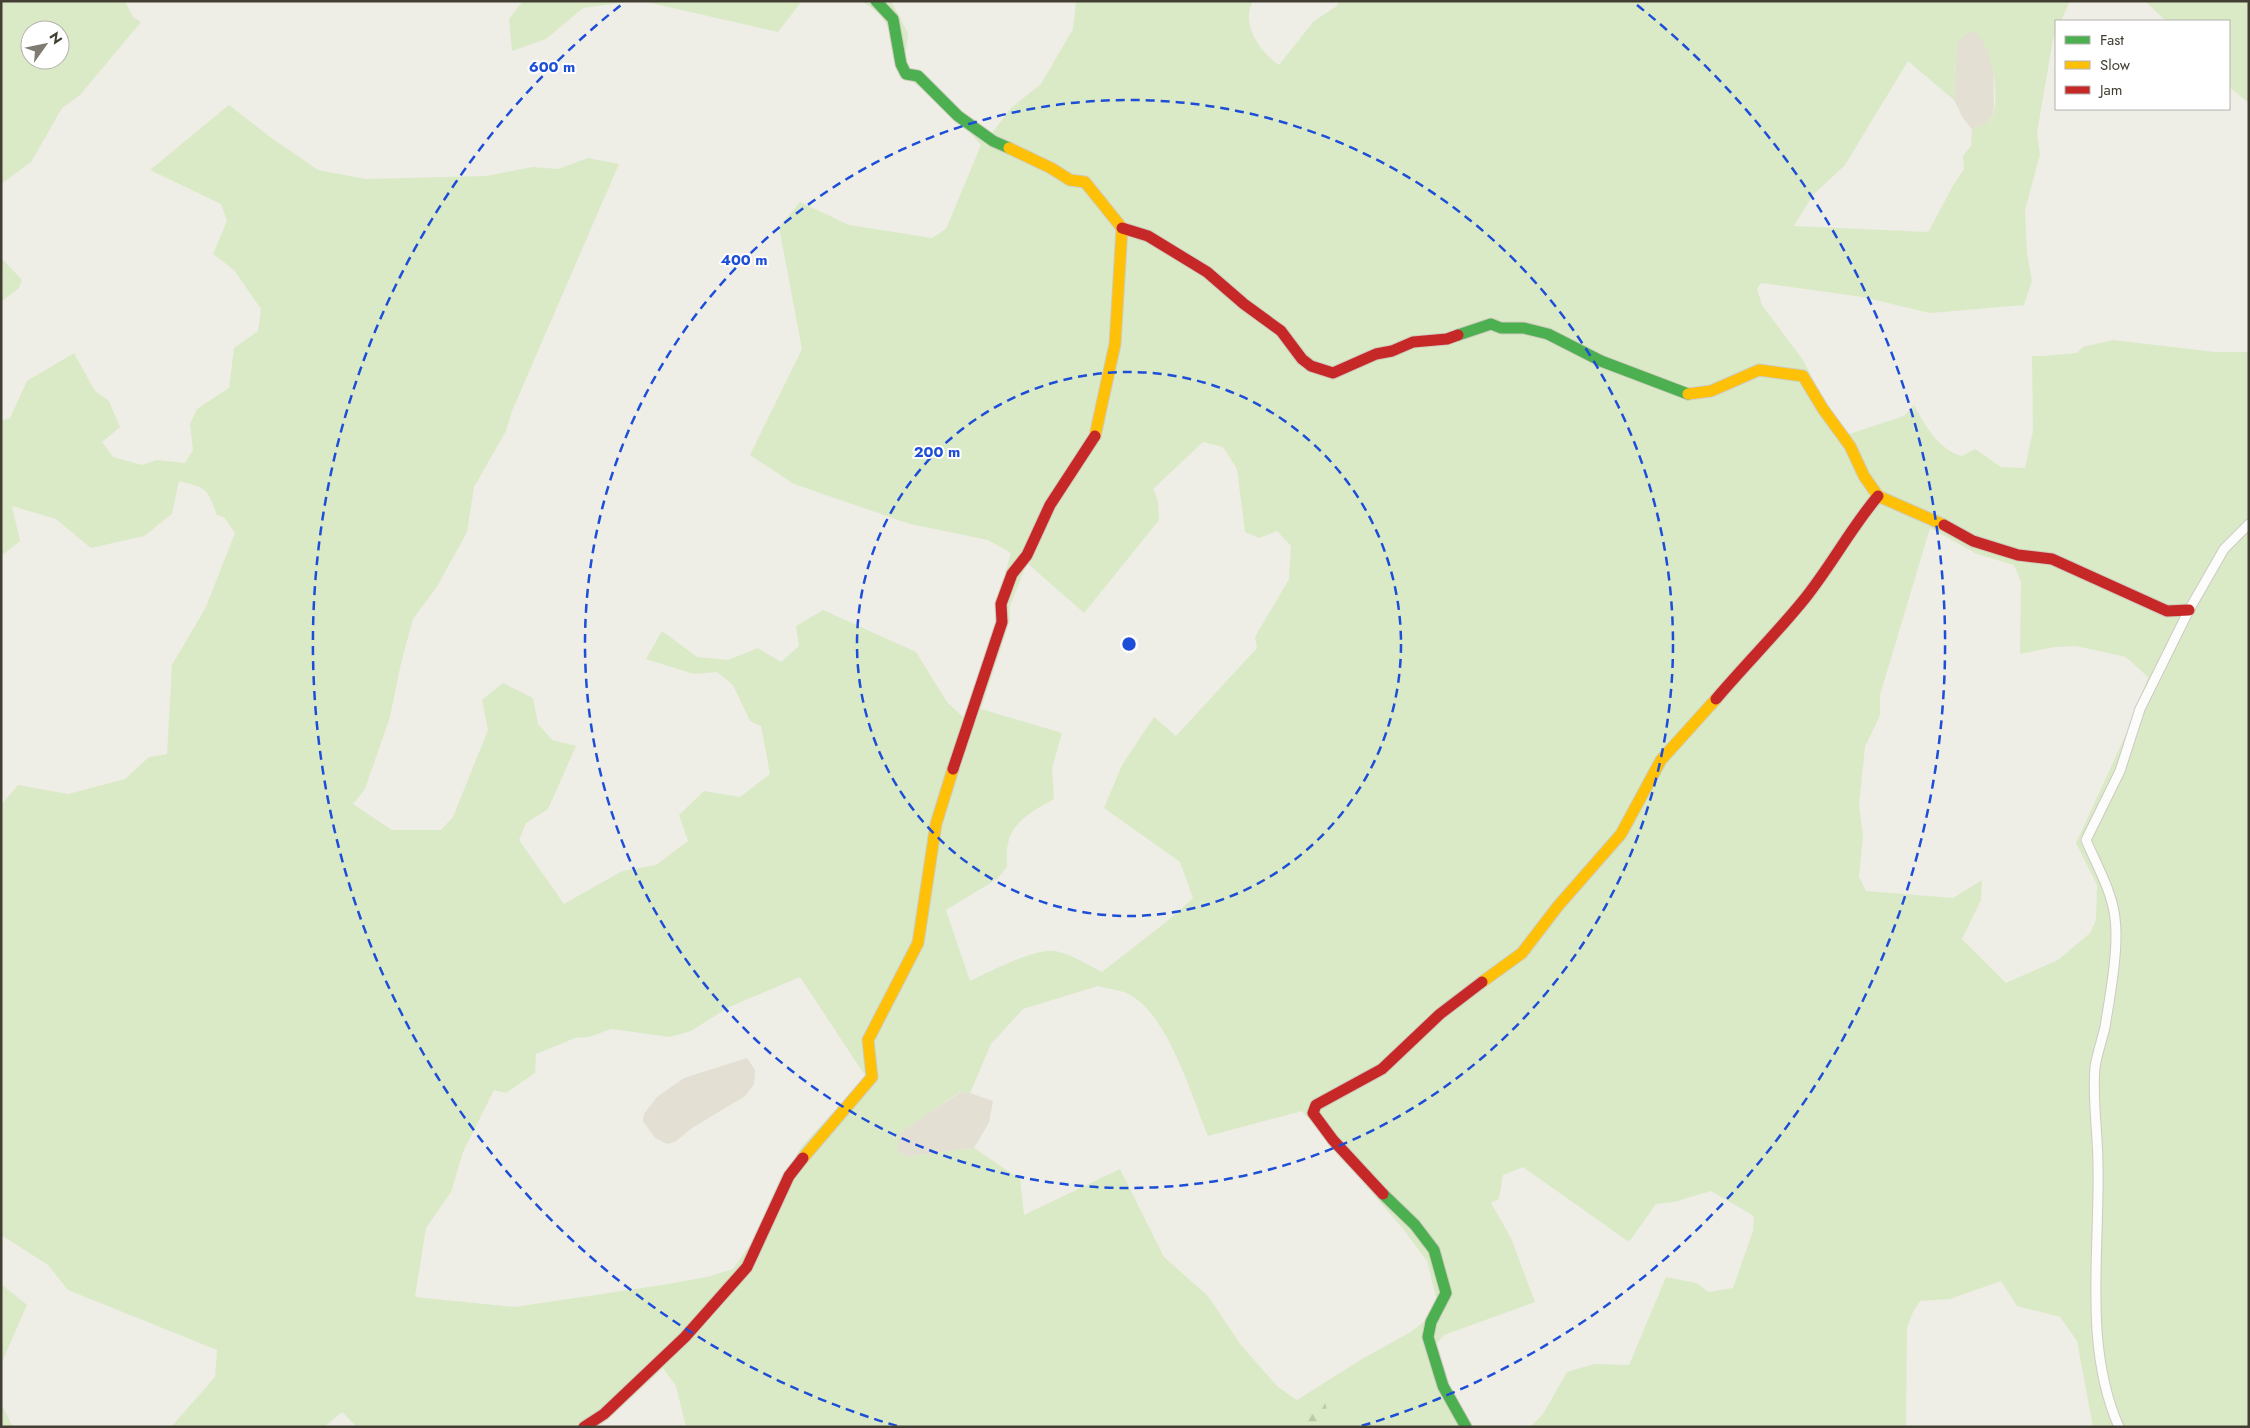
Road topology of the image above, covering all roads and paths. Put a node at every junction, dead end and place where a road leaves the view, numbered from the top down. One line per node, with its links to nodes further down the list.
1 (876, 1): 2 (street)
2 (1122, 228): 3 (street); 6 (street)
3 (1878, 496): 5 (street); 7 (street)
4 (2249, 524): 5 (street)
5 (2188, 610): 8 (street)
6 (584, 1427)
7 (1466, 1427)
8 (2119, 1427)

